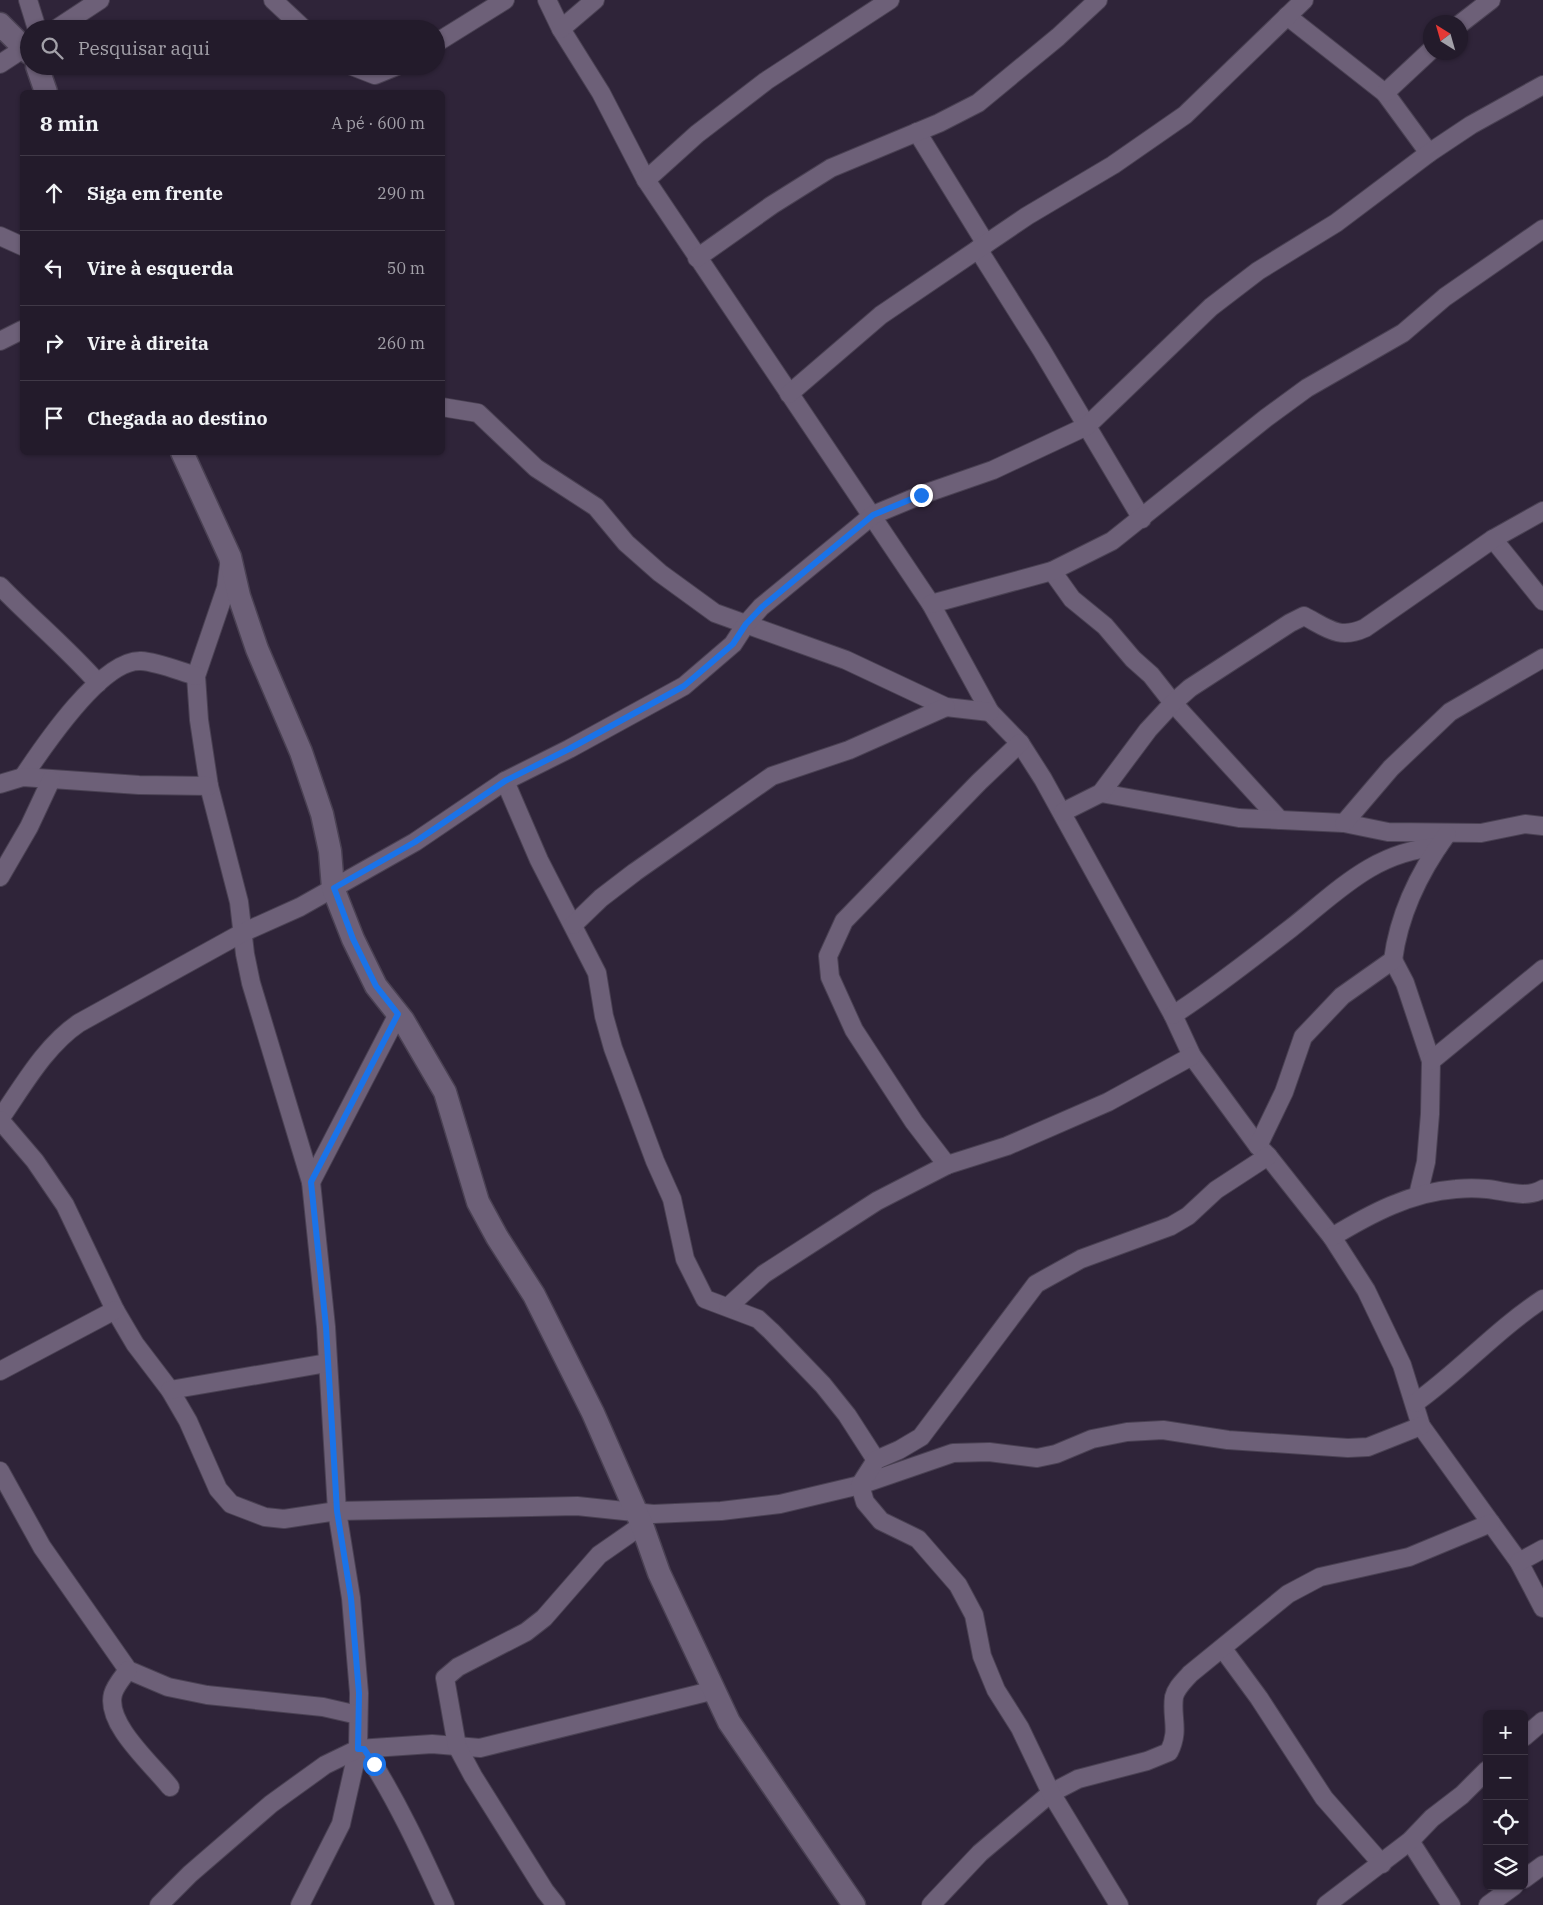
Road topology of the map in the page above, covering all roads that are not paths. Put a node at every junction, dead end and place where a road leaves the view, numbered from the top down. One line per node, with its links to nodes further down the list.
1 (28, 0): 13 (street)
2 (100, 0): 14 (street)
3 (273, 0): 15 (street)
4 (505, 0): 19 (street)
5 (547, 0): 17 (street)
6 (595, 0): 17 (street)
7 (890, 0): 29 (street)
8 (1098, 0): 27 (street)
9 (1304, 0): 11 (street)
10 (1491, 0): 12 (street)
11 (1287, 16): 26 (street); 33 (street)
12 (1468, 18)
13 (29, 20)
14 (70, 20)
15 (294, 20)
16 (0, 24): 18 (street)
17 (561, 29): 29 (street)
18 (20, 37)
19 (445, 37)
20 (20, 50): 22 (street)
21 (1423, 58): 26 (street)
22 (0, 64)
23 (40, 75): 25 (street)
24 (1543, 85): 28 (street)
25 (45, 90)
26 (1385, 93): 28 (street)
27 (917, 132): 33 (street); 34 (street)
28 (1429, 153): 39 (street)
29 (646, 180): 34 (street)
30 (1543, 229): 43 (street)
31 (0, 236): 32 (street)
32 (20, 245)
33 (982, 246): 37 (street); 39 (street)
34 (697, 258): 37 (street)
35 (20, 331): 36 (street)
36 (0, 341)
37 (789, 394): 42 (street)
38 (445, 407): 50 (street)
39 (1087, 426): 42 (street); 43 (street)
40 (183, 455): 45 (street)
41 (1543, 510): 44 (street)
42 (873, 515): 49 (street); 50 (street)
43 (1142, 519): 46 (street)
44 (1494, 539): 48 (street); 54 (street)
45 (230, 557): 52 (street); 72 (street)
46 (1052, 571): 49 (street); 54 (street)
47 (0, 586): 53 (street)
48 (1543, 601)
49 (930, 604): 56 (street)
50 (746, 624): 55 (street); 60 (street)
51 (1543, 658): 67 (street)
52 (196, 676): 53 (street); 62 (street)
53 (98, 682): 58 (street)
54 (1173, 702): 63 (street); 66 (street)
55 (946, 706): 56 (street); 73 (street)
56 (990, 712): 57 (street)
57 (1020, 743): 65 (street); 83 (street)
58 (23, 776): 59 (street); 61 (street)
59 (51, 780): 62 (street); 71 (street)
60 (505, 781): 72 (street); 73 (street)
61 (0, 784)
62 (209, 786): 74 (street)
63 (1102, 792): 65 (street); 66 (street)
64 (1543, 811): 68 (street)
65 (1063, 812): 78 (street)
66 (1280, 820): 67 (street)
67 (1344, 823): 70 (street)
68 (1525, 824): 69 (street); 70 (street)
69 (1543, 826)
70 (1442, 840): 75 (street); 78 (street)
71 (0, 877)
72 (334, 888): 74 (street); 77 (street)
73 (573, 925): 89 (street)
74 (242, 934): 81 (street); 84 (street)
75 (1392, 960): 80 (street); 82 (street)
76 (1543, 969): 80 (street)
77 (398, 1014): 84 (street); 100 (street)
78 (1172, 1015): 79 (street)
79 (1192, 1056): 82 (street); 83 (street)
80 (1430, 1061): 86 (street)
81 (0, 1119): 90 (street)
82 (1263, 1151): 87 (street); 96 (street)
83 (947, 1165): 89 (street)
84 (311, 1182): 91 (street)
85 (1543, 1189): 86 (street)
86 (1418, 1195): 87 (street)
87 (1332, 1237): 94 (street)
88 (1543, 1299): 94 (street)
89 (728, 1307): 96 (street)
90 (115, 1310): 92 (street); 93 (street)
91 (327, 1363): 93 (street); 99 (street)
92 (0, 1371)
93 (170, 1390): 99 (street)
94 (1415, 1403): 95 (street)
95 (1421, 1426): 98 (street); 101 (street)
96 (876, 1460): 98 (street)
97 (0, 1471): 106 (street)
98 (860, 1485): 100 (street); 115 (street)
99 (337, 1511): 100 (street); 108 (street)
100 (638, 1518): 107 (street); 111 (street)
101 (1491, 1523): 103 (street); 105 (street)
102 (1543, 1549): 103 (street)
103 (1519, 1562): 104 (street)
104 (1543, 1608)
105 (1222, 1649): 115 (street); 117 (street)
106 (128, 1670): 108 (street); 114 (street)
107 (715, 1690): 111 (street); 125 (street)
108 (358, 1715): 112 (street)
109 (1543, 1721): 110 (street)
110 (1528, 1734)
111 (457, 1746): 112 (street); 124 (street)
112 (361, 1749): 121 (street); 122 (street); 123 (street)
113 (1483, 1774): 116 (street)
114 (170, 1787)
115 (1050, 1793): 126 (street); 127 (street)
116 (1410, 1841): 117 (street); 129 (street)
117 (1382, 1864): 128 (street)
118 (1543, 1865): 119 (street)
119 (1528, 1875)
120 (1509, 1890): 130 (street)
121 (159, 1905)
122 (300, 1905)
123 (445, 1905)
124 (556, 1905)
125 (854, 1905)
126 (931, 1905)
127 (1119, 1905)
128 (1326, 1905)
129 (1451, 1905)
130 (1488, 1905)

